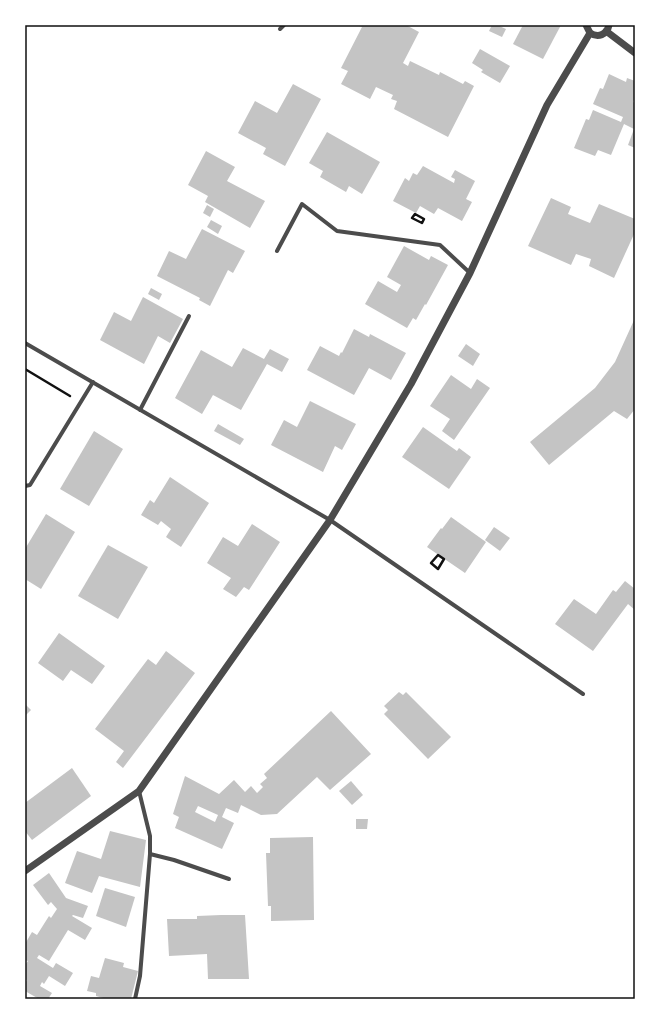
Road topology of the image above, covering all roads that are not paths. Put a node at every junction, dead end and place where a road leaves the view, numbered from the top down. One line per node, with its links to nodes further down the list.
1 (586, 25): 3 (street)
2 (607, 28): 3 (street); 4 (street)
3 (590, 33): 6 (street)
4 (635, 53)
5 (277, 251): 6 (street)
6 (470, 273): 12 (street)
7 (189, 316): 10 (street)
8 (25, 343): 9 (street)
9 (93, 382): 10 (street); 11 (street)
10 (140, 410): 12 (street)
11 (25, 486)
12 (330, 520): 13 (street); 14 (street)
13 (583, 694)
14 (140, 791): 15 (street); 16 (street)
15 (150, 854): 17 (street); 18 (street)
16 (25, 871)
17 (229, 878)
18 (135, 999)

